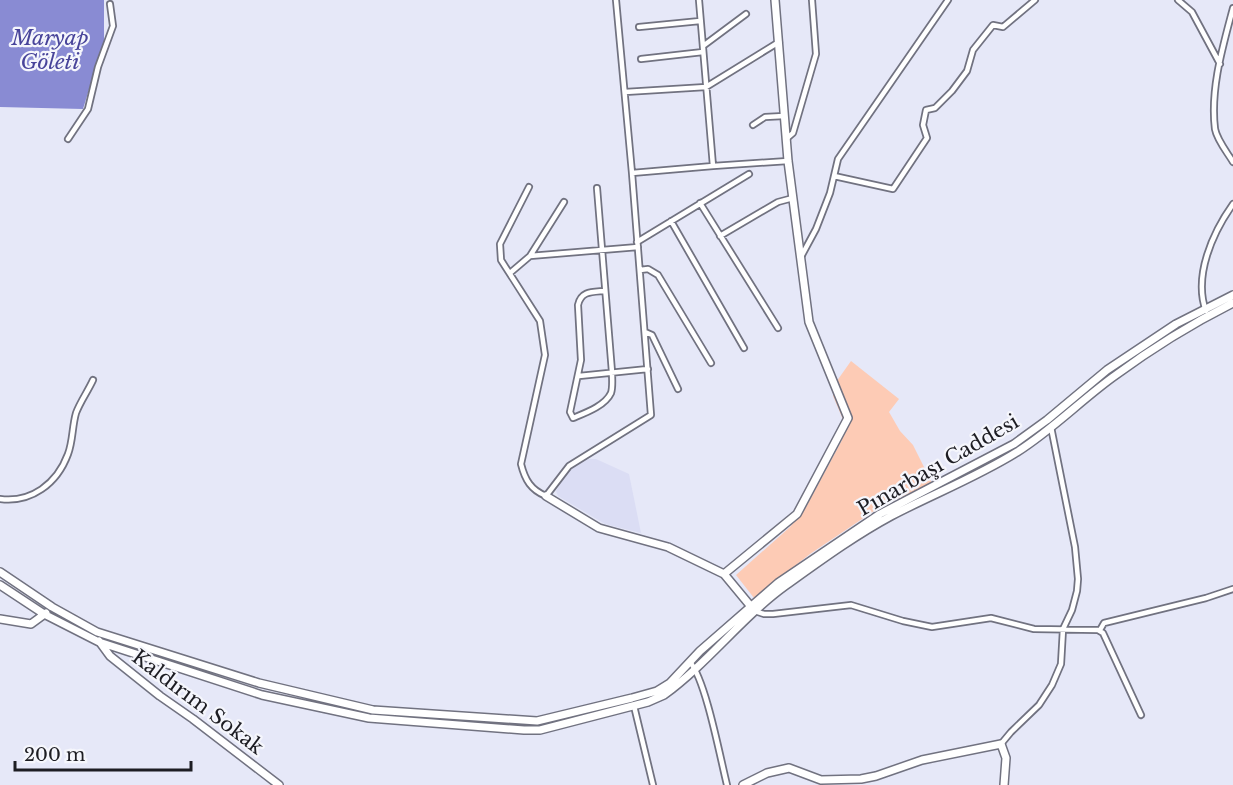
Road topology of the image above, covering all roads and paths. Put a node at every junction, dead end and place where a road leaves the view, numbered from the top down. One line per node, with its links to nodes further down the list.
1 (616, 0): 18 (street)
2 (699, 0): 11 (street)
3 (775, 0): 13 (street)
4 (812, 0): 22 (street)
5 (948, 0): 28 (street)
6 (1035, 0): 28 (street)
7 (1179, 0): 16 (street)
8 (110, 4): 21 (street)
9 (1233, 8): 16 (street)
10 (746, 14): 14 (street)
11 (700, 21): 12 (street); 14 (street)
12 (639, 27)
13 (779, 42): 17 (street); 19 (street)
14 (703, 49): 15 (street); 17 (street)
15 (641, 59)
16 (1220, 64): 24 (street)
17 (706, 87): 18 (street); 25 (street)
18 (625, 92): 26 (street)
19 (784, 116): 20 (street); 22 (street)
20 (753, 125)
21 (68, 139)
22 (786, 139): 23 (street)
23 (788, 161): 25 (street); 31 (street)
24 (1233, 162)
25 (713, 166): 26 (street)
26 (632, 173): 37 (street)
27 (749, 174): 33 (street)
28 (834, 176): 40 (street)
29 (529, 187): 42 (street)
30 (597, 188): 38 (street)
31 (793, 198): 36 (street); 40 (street)
32 (564, 202): 39 (street)
33 (700, 203): 35 (street); 36 (street)
34 (1233, 204): 46 (street)
35 (671, 221): 37 (street); 49 (street)
36 (720, 236): 47 (street)
37 (638, 245): 38 (street); 41 (street)
38 (601, 250): 39 (street); 43 (street)
39 (530, 256): 42 (street)
40 (800, 257): 61 (street)
41 (640, 270): 48 (street); 50 (street)
42 (510, 273): 58 (street)
43 (604, 291): 52 (street); 53 (street)
44 (1233, 295): 46 (street, Pınarbaşı Caddesi)
45 (1233, 303): 46 (street)
46 (1207, 312): 56 (street, Pınarbaşı Caddesi); 57 (street)
47 (778, 327)
48 (645, 332): 51 (street); 55 (street)
49 (744, 348)
50 (711, 363)
51 (648, 369): 52 (street); 58 (street)
52 (612, 372): 53 (street); 53 (street)
53 (579, 376)
54 (93, 380): 59 (street)
55 (678, 389)
56 (1047, 420): 57 (street); 65 (street, Pınarbaşı Caddesi)
57 (1052, 428): 65 (street); 68 (street)
58 (546, 496): 61 (street)
59 (0, 499)
60 (0, 572): 64 (street)
61 (724, 574): 65 (street)
62 (0, 585): 66 (street, Kaldırım Sokak)
63 (1233, 589): 69 (street)
64 (52, 607): 66 (street); 70 (street)
65 (753, 609): 68 (street); 72 (street); 73 (street)
66 (44, 614): 67 (street); 71 (street, Kaldırım Sokak)
67 (0, 619)
68 (1064, 629): 69 (street); 76 (street)
69 (1100, 630): 75 (street)
70 (97, 632): 71 (street); 72 (street)
71 (99, 642): 74 (street); 77 (street, Kaldırım Sokak)
72 (690, 662): 73 (street)
73 (695, 668): 74 (street); 79 (street)
74 (634, 706): 78 (street)
75 (1141, 715)
76 (1001, 744): 80 (street); 81 (street)
77 (279, 785)
78 (653, 785)
79 (727, 785)
80 (742, 785)
81 (1004, 785)

